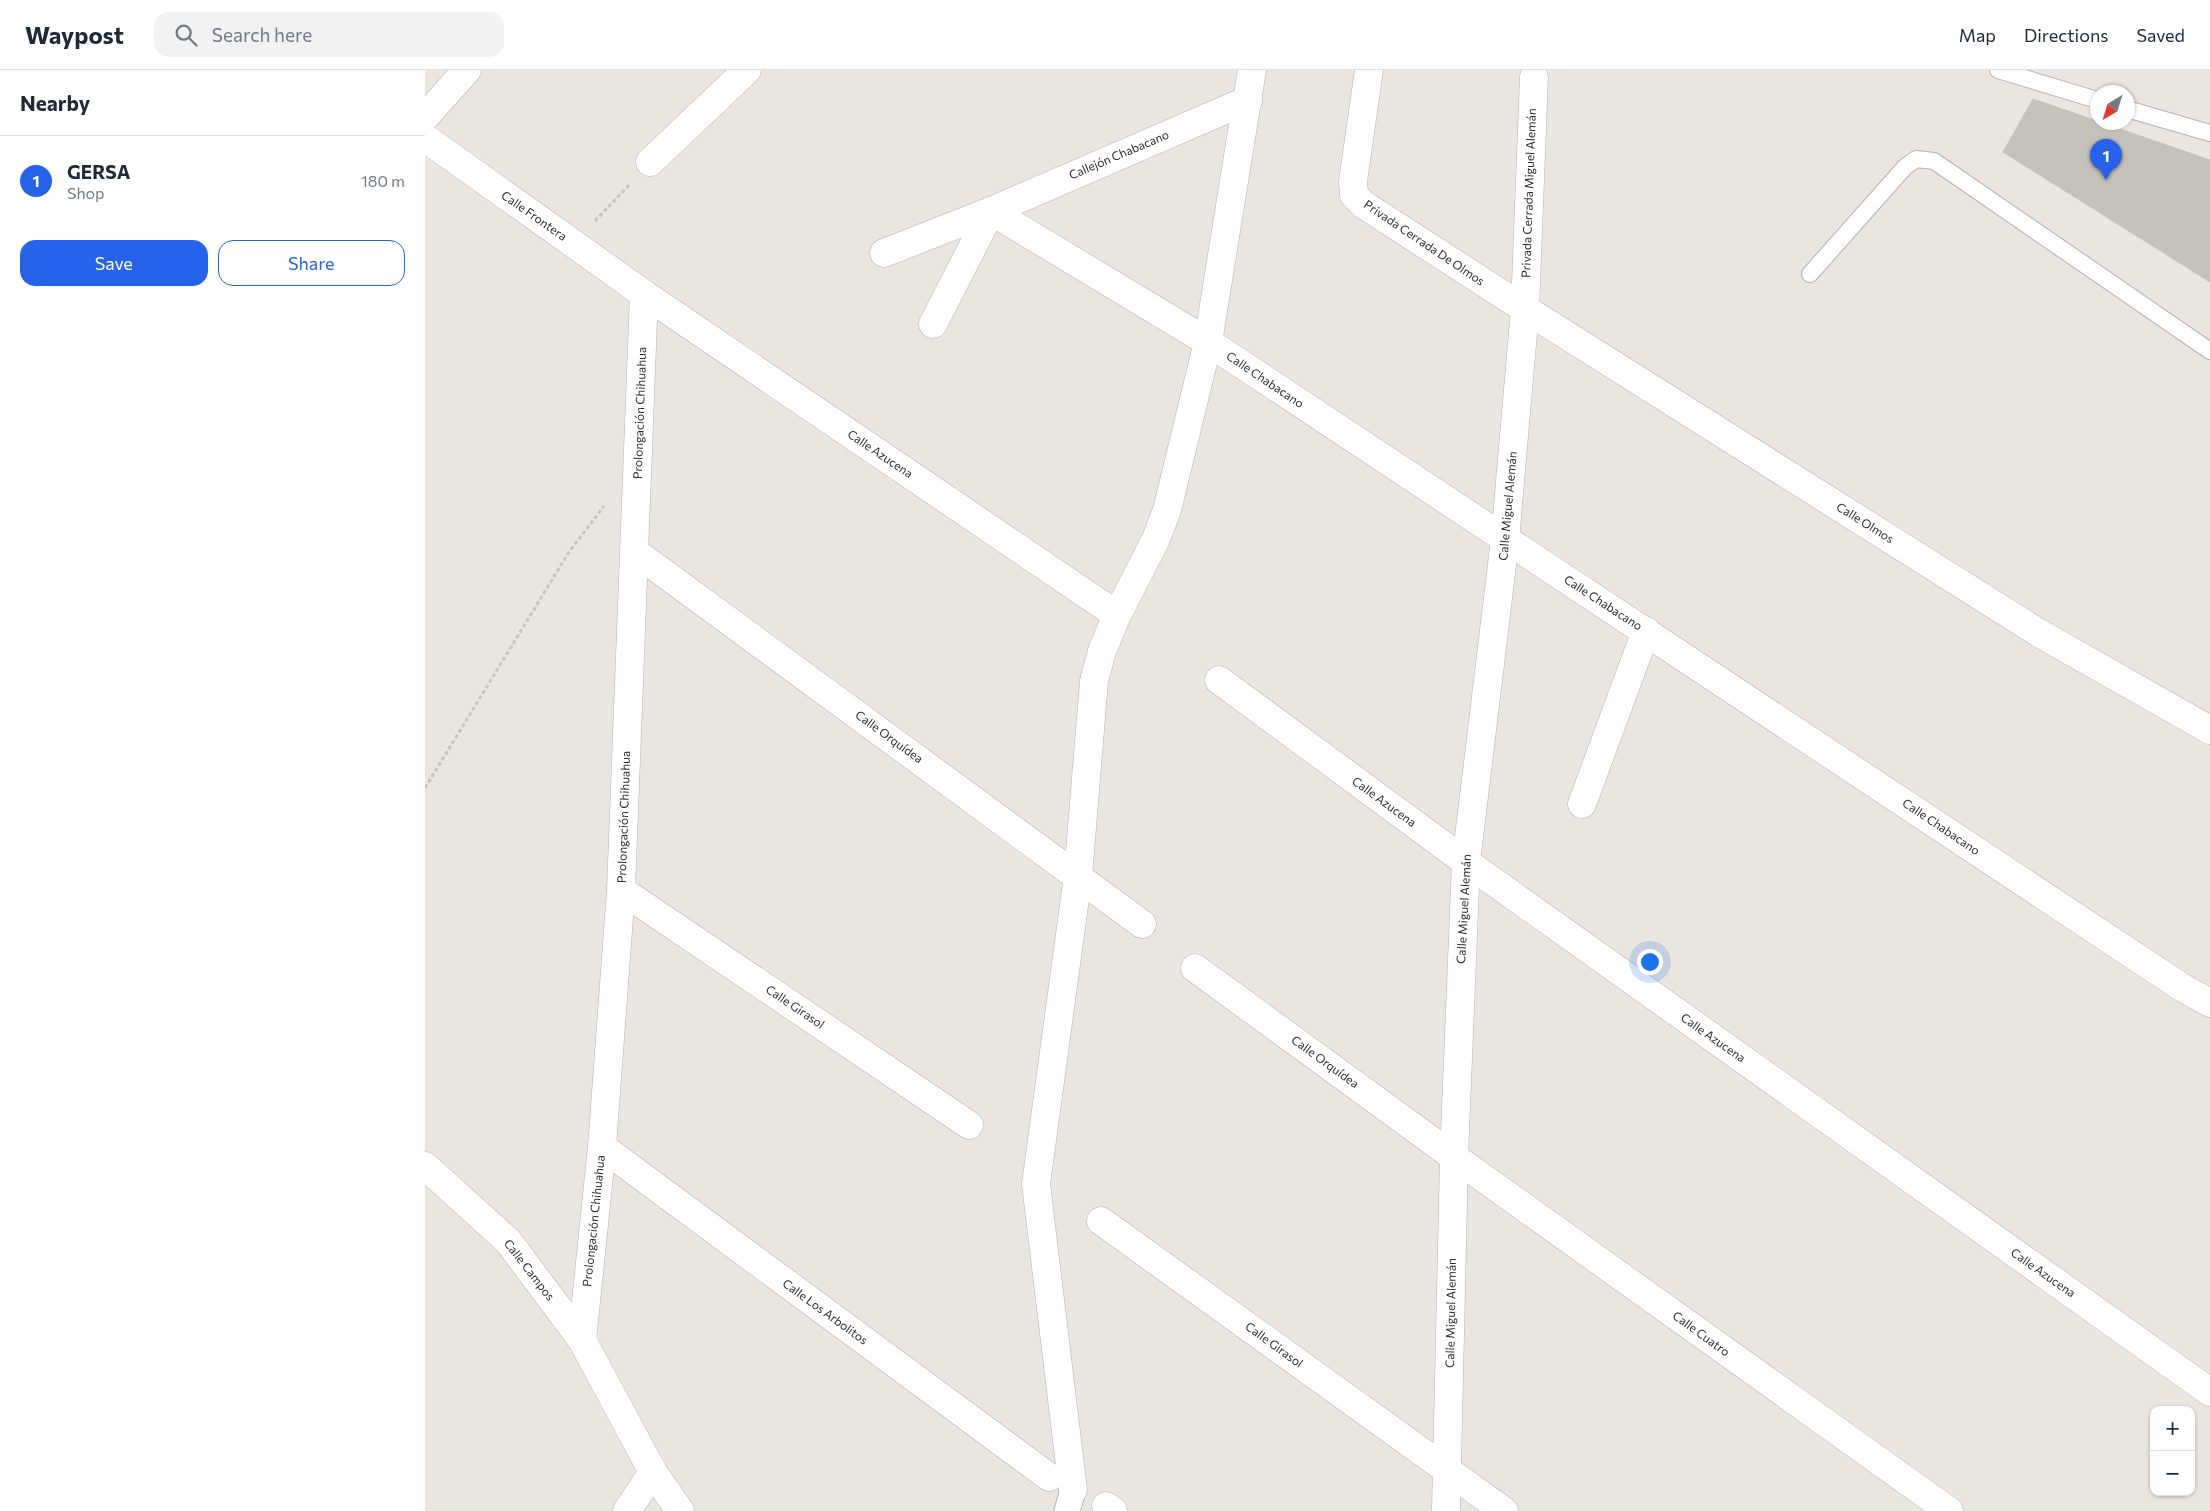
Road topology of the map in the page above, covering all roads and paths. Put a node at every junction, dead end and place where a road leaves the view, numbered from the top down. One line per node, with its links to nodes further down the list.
1 (467, 70): 10 (street)
2 (747, 70): 13 (street)
3 (1252, 70): 8 (street)
4 (1369, 70): 19 (street, Privada Cerrada De Olmos)
5 (1997, 70): 7 (lane)
6 (1534, 77): 19 (street, Privada Cerrada Miguel Alemán)
7 (2090, 98)
8 (1247, 100): 14 (street, Callejón Chabacano); 21 (street)
9 (2135, 111): 11 (lane)
10 (425, 117)
11 (2210, 133)
12 (425, 138): 15 (street, Calle Frontera)
13 (650, 162): 15 (path)
14 (991, 211): 16 (street, Callejón Chabacano); 20 (street); 21 (street, Calle Chabacano)
15 (574, 244): 18 (street, Calle Frontera)
16 (884, 254)
17 (1810, 274): 22 (lane)
18 (644, 294): 25 (street, Prolongación Chihuahua); 26 (street, Calle Azucena)
19 (1525, 309): 24 (street, Calle Miguel Alemán); 29 (street, Calle Olmos)
20 (933, 324)
21 (1208, 342): 24 (street, Calle Chabacano); 26 (street)
22 (2210, 351)
23 (609, 499): 30 (path)
24 (1505, 540): 27 (street, Calle Chabacano); 32 (street, Calle Miguel Alemán)
25 (635, 552): 33 (street, Calle Orquídea); 34 (street, Prolongación Chihuahua)
26 (1117, 615): 33 (street)
27 (1646, 631): 31 (street); 37 (street, Calle Chabacano)
28 (1219, 680): 32 (street, Calle Azucena)
29 (2210, 730)
30 (425, 788)
31 (1582, 804)
32 (1465, 862): 40 (street, Calle Miguel Alemán); 44 (street, Calle Azucena)
33 (1079, 876): 35 (street, Calle Orquídea); 48 (street)
34 (621, 890): 38 (street, Calle Girasol); 39 (street, Prolongación Chihuahua)
35 (1142, 924)
36 (1195, 968): 40 (street, Calle Orquídea)
37 (2210, 1003)
38 (969, 1125)
39 (601, 1147): 43 (street, Prolongación Chihuahua); 47 (street, Calle Los Arbolitos)
40 (1454, 1157): 45 (street, Calle Miguel Alemán); 53 (street, Calle Cuatro)
41 (425, 1166): 43 (street, Calle Campos)
42 (1101, 1221): 45 (street, Calle Girasol)
43 (582, 1340): 46 (street, Calle Campos)
44 (2210, 1392)
45 (1448, 1469): 51 (street, Calle Miguel Alemán); 52 (street, Calle Girasol)
46 (653, 1472): 49 (street); 50 (street, Calle Campos)
47 (1049, 1477)
48 (1070, 1501)
49 (627, 1511)
50 (680, 1511)
51 (1446, 1511)
52 (1504, 1511)
53 (1949, 1511)

